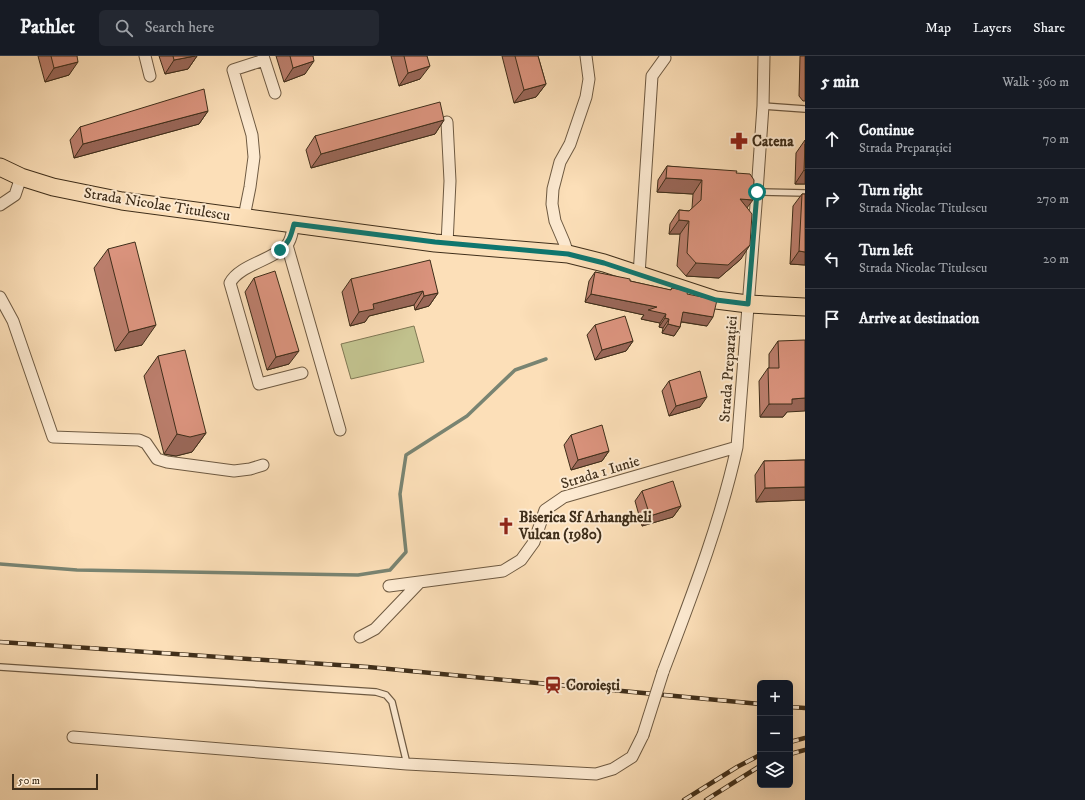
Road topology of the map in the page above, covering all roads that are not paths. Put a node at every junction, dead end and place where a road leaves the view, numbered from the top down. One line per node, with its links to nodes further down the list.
1 (145, 56): 6 (street)
2 (586, 56): 20 (street)
3 (764, 56): 8 (street, Strada Preparației)
4 (264, 58): 7 (street); 16 (street)
5 (665, 58): 21 (street)
6 (150, 76)
7 (275, 93)
8 (763, 106): 9 (lane); 13 (street, Strada Preparației)
9 (805, 109)
10 (447, 122): 18 (street)
11 (0, 167): 12 (main road, Strada Nicolae Titulescu)
12 (21, 177): 15 (street); 16 (main road, Strada Nicolae Titulescu)
13 (757, 192): 14 (lane); 23 (street, Strada Preparației)
14 (805, 193)
15 (0, 205)
16 (244, 217): 17 (main road, Strada Nicolae Titulescu)
17 (294, 224): 18 (main road, Strada Nicolae Titulescu); 19 (street)
18 (448, 244): 20 (main road, Strada Nicolae Titulescu)
19 (287, 245): 25 (street); 26 (street)
20 (568, 254): 21 (main road, Strada Nicolae Titulescu)
21 (639, 275): 23 (main road, Strada Nicolae Titulescu)
22 (0, 297): 28 (street)
23 (748, 304): 24 (main road, Strada Nicolae Titulescu); 27 (street, Strada Preparației)
24 (805, 307)
25 (302, 373)
26 (340, 430)
27 (737, 447): 29 (street, Strada 1 Iunie); 34 (street, Strada Preparației, bridge)
28 (263, 465)
29 (419, 583): 30 (street, Strada 1 Iunie); 31 (street)
30 (389, 586)
31 (360, 637)
32 (0, 667): 34 (lane)
33 (73, 737): 34 (street, Strada Preparației)
34 (407, 764)

